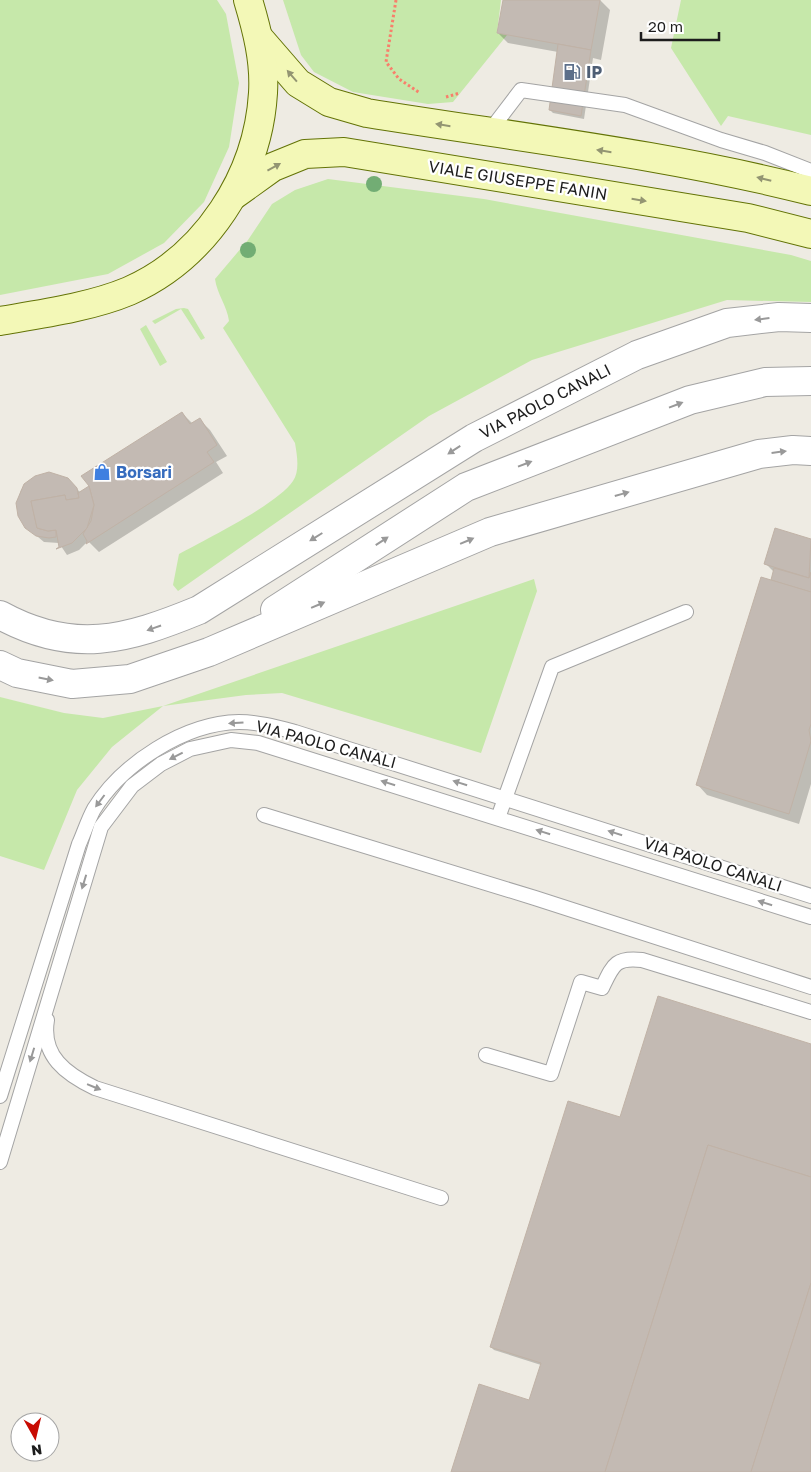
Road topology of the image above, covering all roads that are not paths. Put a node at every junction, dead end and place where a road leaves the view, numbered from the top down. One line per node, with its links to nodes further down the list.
1 (248, 0): 2 (main road)
2 (259, 38): 3 (main road, one-way to 2); 6 (main road)
3 (489, 132): 4 (lane); 5 (main road, one-way to 3)
4 (811, 171)
5 (811, 191)
6 (234, 195): 7 (main road, VIALE GIUSEPPE FANIN, one-way to 7); 9 (main road)
7 (811, 234)
8 (811, 318): 14 (street, VIA PAOLO CANALI, one-way to 14)
9 (13, 319): 10 (street)
10 (0, 336)
11 (811, 381): 15 (street, one-way to 11)
12 (811, 451): 15 (street, one-way to 12)
13 (686, 612): 17 (lane)
14 (0, 614)
15 (209, 652): 16 (street, one-way to 15)
16 (0, 665)
17 (506, 798): 19 (lane); 20 (lane, VIA PAOLO CANALI, one-way to 17); 26 (lane, VIA PAOLO CANALI, one-way to 26)
18 (264, 815): 22 (lane)
19 (498, 818): 21 (lane, one-way to 19); 23 (lane, one-way to 23)
20 (811, 896)
21 (811, 917)
22 (811, 987)
23 (51, 992): 27 (lane, one-way to 27); 28 (lane, one-way to 28)
24 (811, 1012): 25 (lane)
25 (486, 1055)
26 (0, 1096)
27 (0, 1162)
28 (441, 1198)

